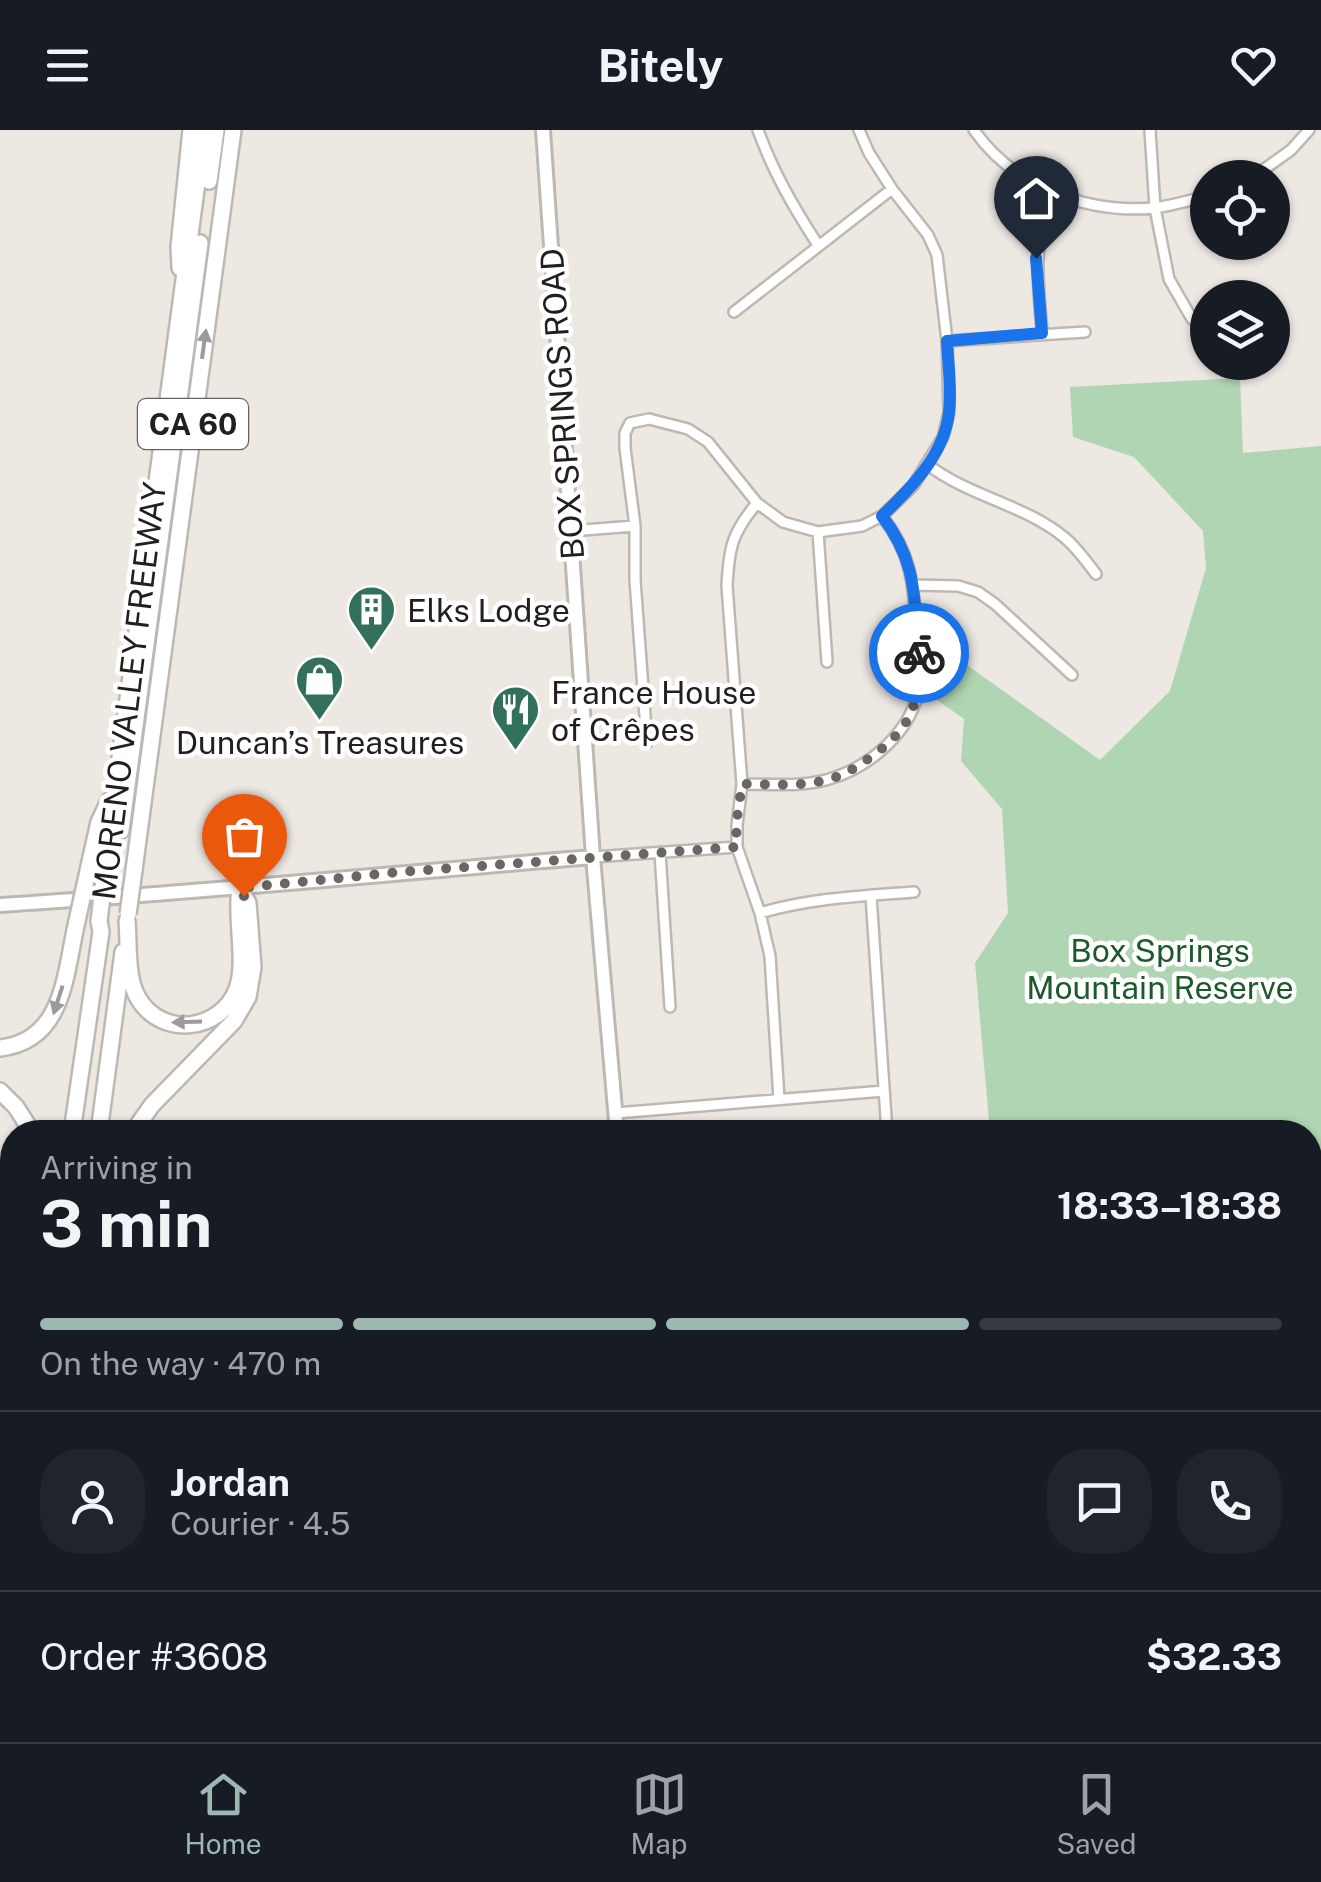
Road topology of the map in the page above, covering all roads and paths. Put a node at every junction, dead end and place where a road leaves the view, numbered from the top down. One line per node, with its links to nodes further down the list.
1 (192, 130): 17 (highway)
2 (204, 130): 17 (highway, MORENO VALLEY FREEWAY / CA 60)
3 (216, 130): 38 (highway)
4 (233, 130): 44 (highway, MORENO VALLEY FREEWAY / CA 60, one-way to 4, bridge)
5 (543, 130): 27 (main road, BOX SPRINGS ROAD)
6 (758, 130): 16 (street)
7 (859, 130): 12 (street)
8 (974, 130): 13 (street)
9 (1150, 130): 15 (street)
10 (1309, 130): 11 (street)
11 (1278, 160)
12 (892, 190): 16 (street); 22 (street)
13 (1052, 193): 15 (street); 21 (street)
14 (1190, 200): 15 (street)
15 (1155, 208): 19 (street)
16 (818, 246): 18 (street)
17 (181, 292): 38 (highway, MORENO VALLEY FREEWAY / CA 60)
18 (734, 312)
19 (1190, 316)
20 (1084, 332): 21 (street)
21 (1042, 333): 22 (street)
22 (947, 341): 23 (street)
23 (928, 464): 25 (street); 29 (street)
24 (757, 503): 26 (street); 28 (street); 34 (street)
25 (882, 516): 28 (street); 30 (street)
26 (635, 526): 27 (street); 33 (street)
27 (570, 530): 37 (main road, BOX SPRINGS ROAD)
28 (818, 532): 31 (street)
29 (1096, 574)
30 (914, 585): 32 (street); 34 (street)
31 (827, 662)
32 (1072, 674)
33 (646, 742)
34 (742, 784): 35 (street)
35 (737, 847): 36 (street); 43 (street)
36 (660, 853): 37 (street); 45 (street)
37 (593, 857): 39 (main road); 50 (main road, BOX SPRINGS ROAD)
38 (103, 871): 46 (highway, one-way to 46, bridge); 52 (highway, MORENO VALLEY FREEWAY / CA 60, bridge)
39 (240, 888): 42 (main road); 44 (highway, one-way to 44); 54 (highway)
40 (914, 892): 41 (street)
41 (871, 896): 43 (street); 48 (street)
42 (0, 906)
43 (760, 913): 49 (street)
44 (127, 918): 53 (highway, MORENO VALLEY FREEWAY / CA 60)
45 (670, 1006)
46 (0, 1048)
47 (0, 1091): 51 (highway)
48 (884, 1091): 49 (street); 56 (street)
49 (779, 1099): 50 (street)
50 (616, 1112): 55 (main road, BOX SPRINGS ROAD)
51 (24, 1120)
52 (74, 1120)
53 (101, 1120)
54 (141, 1120)
55 (616, 1120)
56 (886, 1120)

